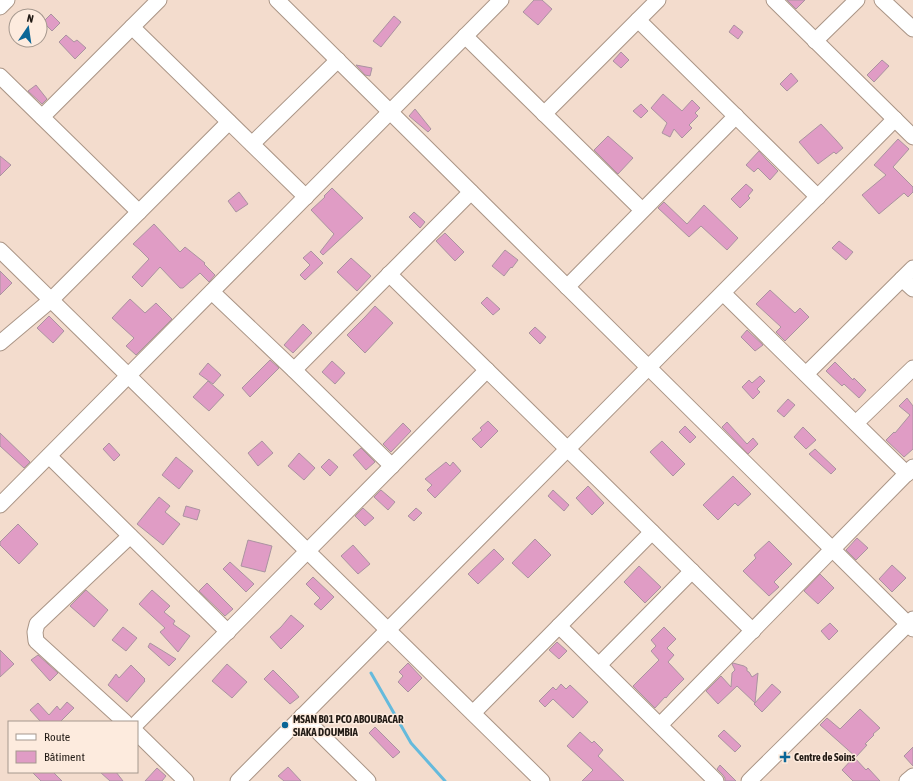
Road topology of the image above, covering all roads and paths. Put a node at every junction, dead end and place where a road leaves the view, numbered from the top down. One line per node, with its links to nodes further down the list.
1 (7, 0): 9 (street)
2 (159, 0): 11 (street)
3 (501, 0): 13 (street)
4 (658, 0): 10 (street)
5 (774, 0): 14 (street)
6 (857, 0): 14 (street)
7 (882, 0): 12 (street)
8 (284, 2): 15 (street)
9 (0, 7)
10 (638, 20): 18 (street); 19 (street)
11 (132, 27): 20 (street); 22 (street)
12 (913, 29)
13 (465, 36): 17 (street); 18 (street)
14 (815, 41): 21 (street)
15 (338, 60): 17 (street); 24 (street)
16 (0, 76): 20 (street)
17 (390, 112): 25 (street); 26 (street)
18 (544, 114): 28 (street)
19 (736, 116): 27 (street); 28 (street)
20 (42, 117): 29 (street)
21 (895, 119): 23 (street); 27 (street)
22 (228, 122): 24 (street); 29 (street)
23 (913, 137)
24 (252, 144): 26 (street)
25 (471, 192): 32 (street); 34 (street)
26 (306, 197): 36 (street)
27 (818, 197): 37 (street)
28 (642, 210): 34 (street)
29 (139, 212): 38 (street)
30 (0, 250): 38 (street)
31 (913, 268): 33 (street)
32 (389, 274): 42 (street); 43 (street)
33 (902, 279): 35 (street); 44 (street)
34 (567, 286): 40 (street)
35 (913, 289)
36 (212, 292): 42 (street); 45 (street)
37 (723, 292): 40 (street); 44 (street)
38 (52, 300): 39 (street); 45 (street)
39 (0, 343)
40 (649, 367): 47 (street); 54 (street)
41 (913, 368): 46 (street)
42 (294, 370): 49 (street)
43 (487, 370): 47 (street); 49 (street)
44 (806, 374): 46 (street)
45 (128, 376): 48 (street); 55 (street)
46 (856, 423): 50 (street)
47 (567, 449): 52 (street); 59 (street)
48 (49, 456): 51 (street); 53 (street)
49 (392, 466): 55 (street)
50 (910, 470): 54 (street)
51 (0, 505)
52 (652, 532): 56 (street); 58 (street)
53 (130, 536): 61 (street); 65 (street)
54 (833, 549): 57 (street); 60 (street)
55 (308, 551): 59 (street); 61 (street)
56 (692, 571): 60 (street); 62 (street)
57 (911, 624): 75 (street)
58 (559, 626): 62 (street); 63 (street)
59 (388, 630): 63 (street); 64 (street)
60 (753, 631): 67 (street)
61 (228, 632): 66 (street)
62 (599, 665): 67 (street)
63 (473, 713): 73 (street)
64 (302, 716): 71 (street); 72 (street)
65 (124, 721)
66 (138, 722)
67 (660, 725): 74 (street)
68 (138, 734): 70 (street)
69 (913, 776): 76 (street)
70 (186, 781)
71 (238, 781)
72 (368, 781)
73 (542, 781)
74 (716, 781)
75 (749, 781)
76 (907, 781)

